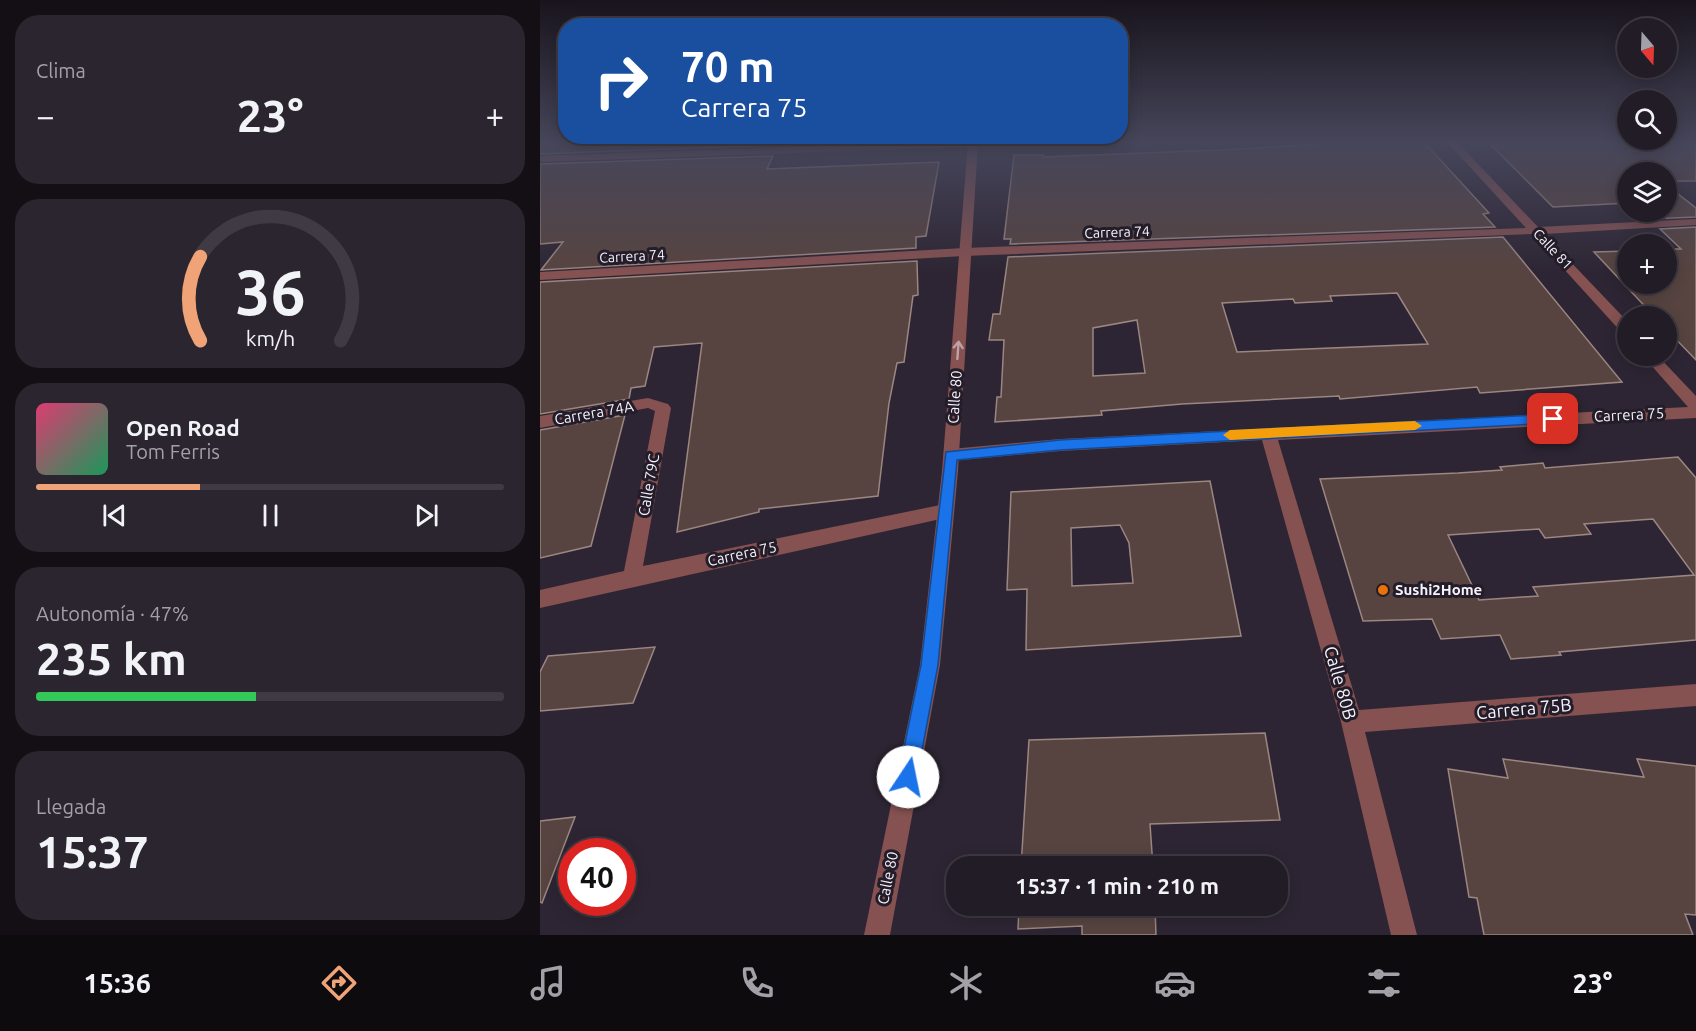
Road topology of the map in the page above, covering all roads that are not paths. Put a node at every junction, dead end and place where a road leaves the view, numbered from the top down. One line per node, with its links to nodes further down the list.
1 (969, 186): 5 (street, Calle 80)
2 (1493, 186): 4 (street, Calle 81)
3 (1696, 222): 4 (street, Carrera 74)
4 (1535, 231): 5 (street, Carrera 74); 7 (street, Calle 81)
5 (963, 252): 6 (street, Carrera 74); 14 (street, Calle 80, one-way to 5)
6 (540, 276)
7 (1617, 319)
8 (1659, 366): 10 (street)
9 (648, 403): 12 (street, Carrera 74A); 16 (street, Calle 79C)
10 (1696, 406)
11 (1696, 412): 13 (street, Carrera 75)
12 (540, 422)
13 (1268, 433): 14 (street, Carrera 75); 19 (street, Calle 80B)
14 (951, 455): 15 (street, Calle 80)
15 (945, 511): 16 (street, Carrera 75); 20 (street, Calle 80)
16 (632, 577): 17 (street, Carrera 75)
17 (540, 599)
18 (1696, 695): 19 (street, Carrera 75B)
19 (1352, 722): 21 (street, Calle 80B)
20 (878, 935)
21 (1404, 935)

